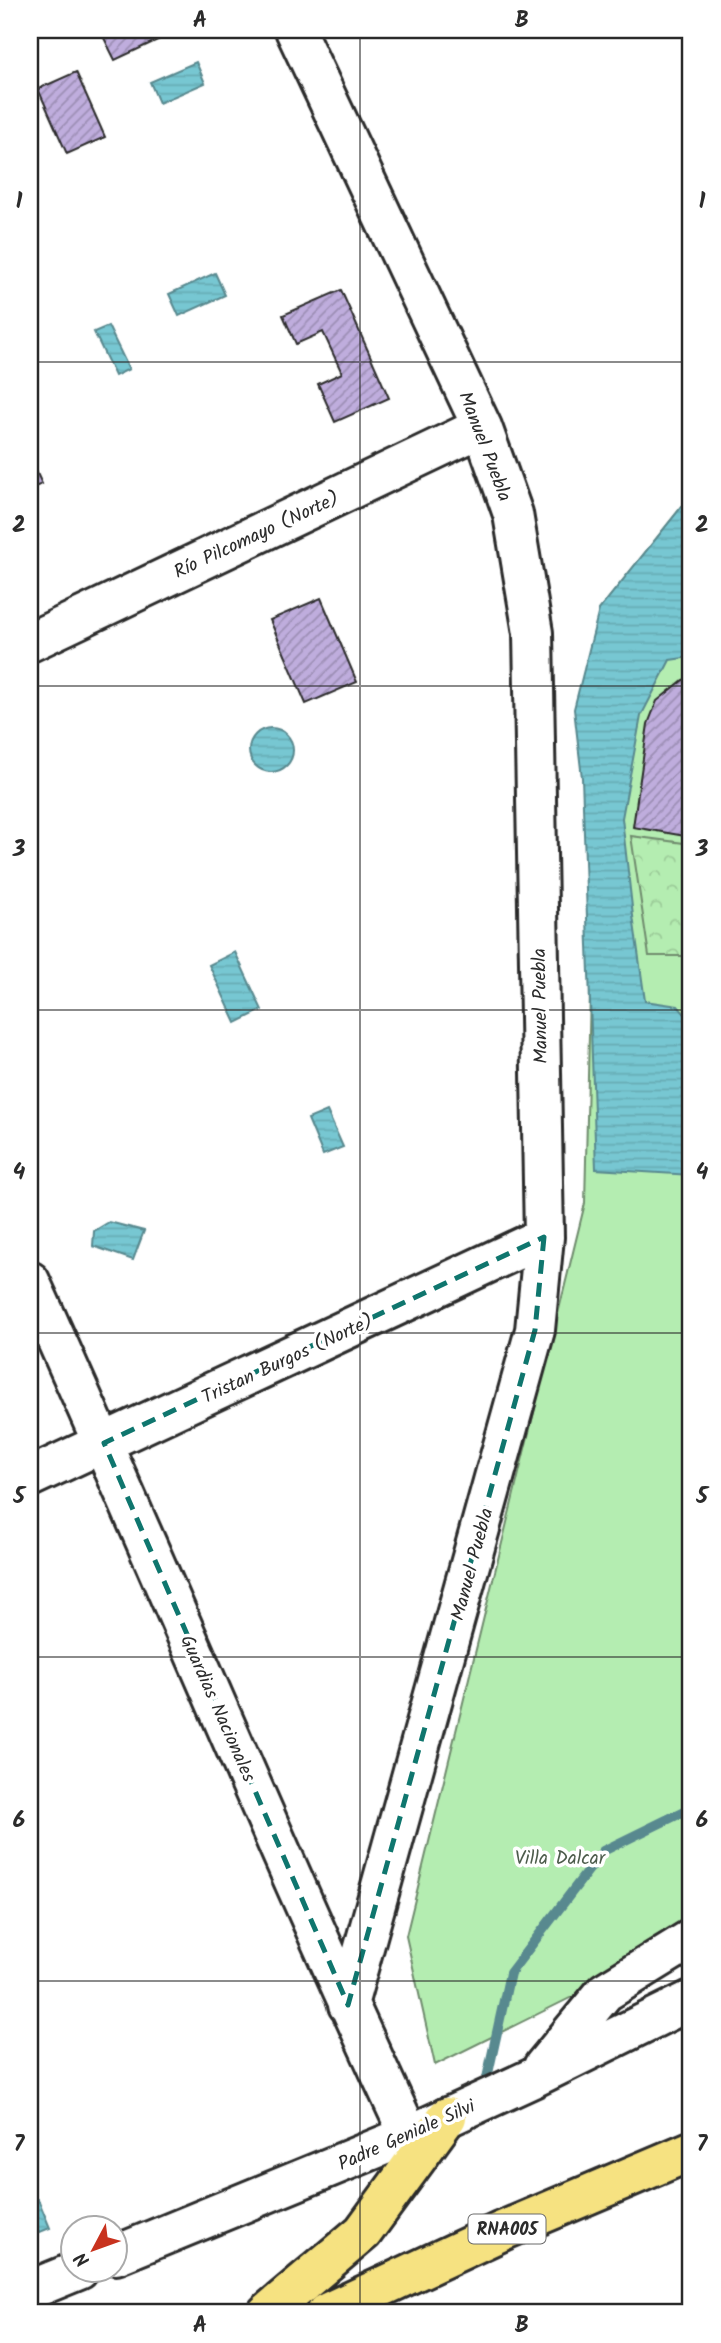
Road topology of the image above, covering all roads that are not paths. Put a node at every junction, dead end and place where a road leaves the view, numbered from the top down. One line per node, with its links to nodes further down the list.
1 (295, 30): 2 (street, Manuel Puebla)
2 (482, 427): 3 (street, Río Pilcomayo (Norte)); 4 (street, Manuel Puebla)
3 (30, 642)
4 (544, 1237): 6 (street, Tristan Burgos (Norte)); 10 (street, Manuel Puebla)
5 (30, 1281): 6 (street, Guardias Nacionales)
6 (104, 1443): 7 (street, Tristan Burgos (Norte)); 10 (street, Guardias Nacionales)
7 (30, 1477)
8 (691, 1939): 11 (street)
9 (691, 2000): 11 (street, Padre Geniale Silvi)
10 (348, 2005): 13 (street, Guardias Nacionales)
11 (535, 2077): 12 (street, Padre Geniale Silvi)
12 (447, 2117): 13 (street, Padre Geniale Silvi); 20 (highway)
13 (409, 2135): 17 (street, Padre Geniale Silvi)
14 (691, 2151): 15 (highway, RNA005)
15 (622, 2180): 16 (highway); 21 (highway, RNA005)
16 (691, 2181)
17 (130, 2249)
18 (60, 2278): 19 (street)
19 (30, 2290)
20 (267, 2313)
21 (326, 2313)

